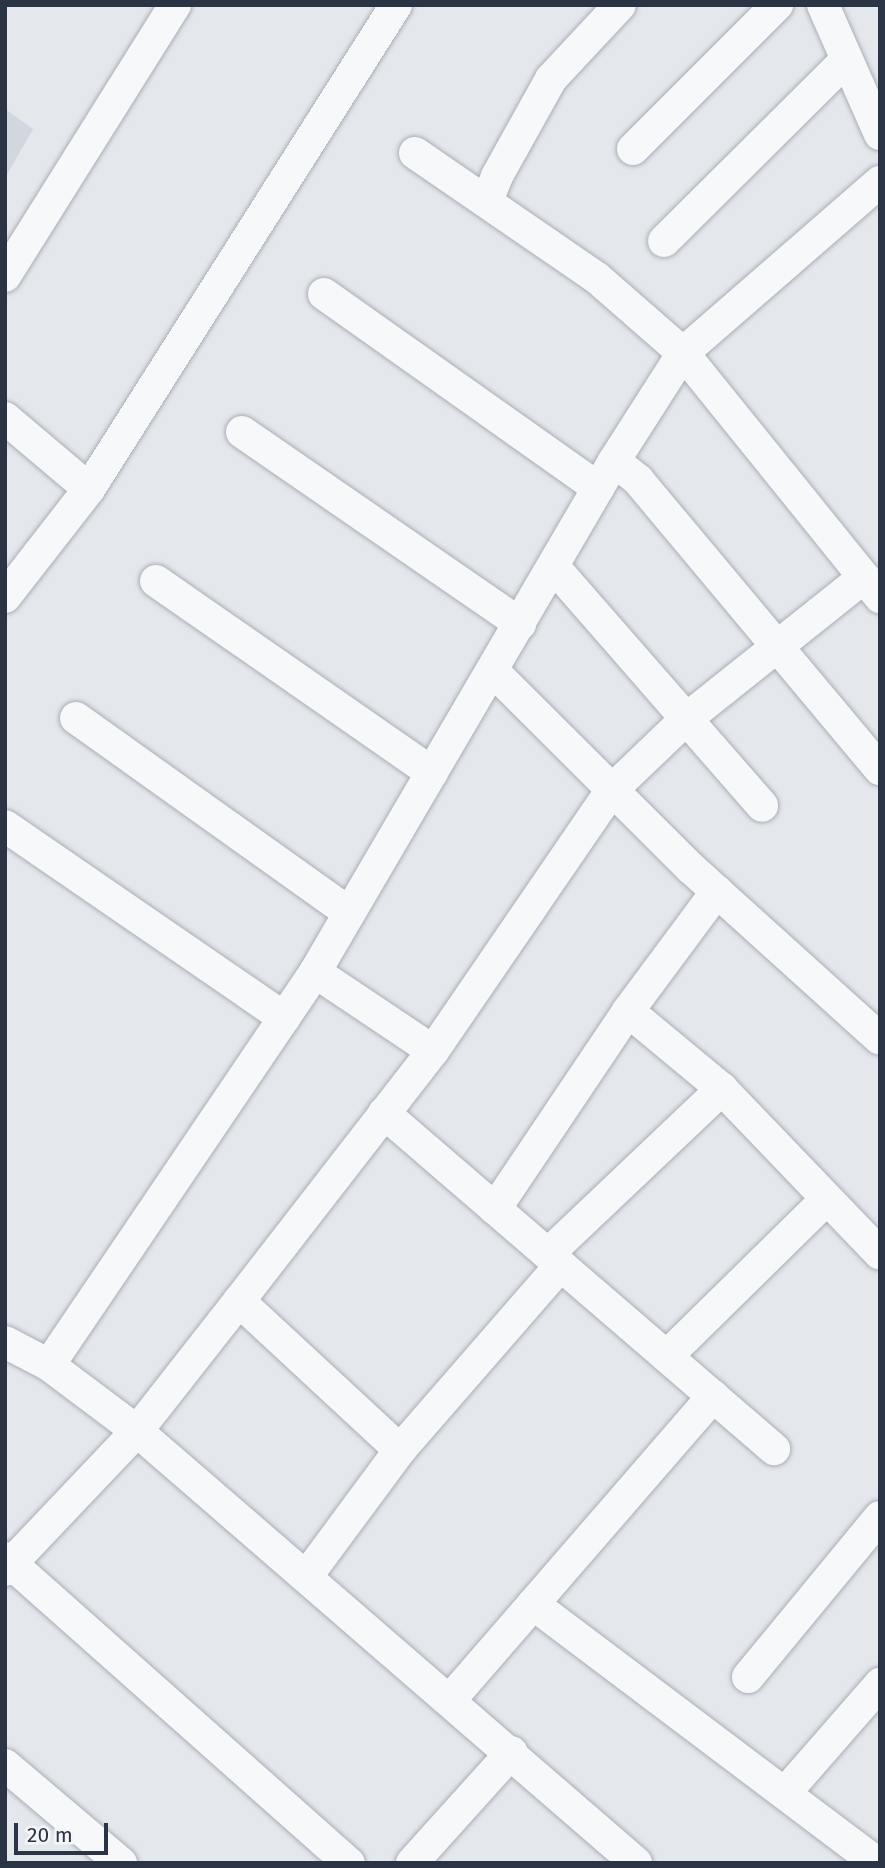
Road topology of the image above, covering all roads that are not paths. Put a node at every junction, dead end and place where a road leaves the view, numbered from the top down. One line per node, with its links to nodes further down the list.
1 (175, 5): 13 (street)
2 (396, 5): 20 (street)
3 (620, 5): 11 (street)
4 (776, 5): 8 (street)
5 (823, 5): 6 (street)
6 (846, 60): 7 (street); 12 (street)
7 (880, 134)
8 (633, 149)
9 (415, 153): 11 (street)
10 (880, 182): 15 (street)
11 (487, 201): 15 (street)
12 (664, 241)
13 (5, 276)
14 (324, 294): 19 (street)
15 (683, 353): 18 (street); 23 (street)
16 (5, 418): 20 (street)
17 (242, 432): 25 (street)
18 (614, 461): 19 (street); 26 (street)
19 (598, 488): 21 (street)
20 (89, 489): 24 (street)
21 (554, 566): 25 (street); 29 (street)
22 (156, 581): 31 (street)
23 (872, 587): 26 (street)
24 (5, 597)
25 (520, 624): 27 (street)
26 (778, 643): 29 (street); 30 (street)
27 (493, 671): 31 (street); 32 (street)
28 (76, 718): 36 (street)
29 (685, 720): 32 (street); 33 (street)
30 (880, 769)
31 (432, 773): 36 (street)
32 (611, 791): 35 (street); 41 (street)
33 (762, 806)
34 (5, 826): 39 (street)
35 (716, 891): 38 (street); 40 (street)
36 (349, 913): 37 (street)
37 (316, 972): 39 (street); 41 (street)
38 (628, 1011): 42 (street); 45 (street)
39 (284, 1018): 51 (street)
40 (876, 1029)
41 (433, 1051): 43 (street)
42 (722, 1089): 44 (street); 47 (street)
43 (384, 1113): 45 (street); 48 (street)
44 (826, 1200): 46 (street); 50 (street)
45 (495, 1209): 47 (street)
46 (880, 1254)
47 (555, 1260): 50 (street); 55 (street)
48 (239, 1301): 53 (street); 55 (street)
49 (5, 1342): 51 (street)
50 (667, 1356): 52 (street)
51 (48, 1364): 53 (street)
52 (713, 1396): 54 (street); 59 (street)
53 (138, 1431): 57 (street); 58 (street)
54 (774, 1449)
55 (400, 1450): 58 (street)
56 (880, 1517): 60 (street)
57 (7, 1564): 67 (street)
58 (306, 1577): 62 (street)
59 (533, 1604): 62 (street); 65 (street)
60 (748, 1676)
61 (880, 1684): 65 (street)
62 (450, 1699): 63 (street)
63 (512, 1752): 68 (street); 69 (street)
64 (5, 1765): 66 (street)
65 (785, 1793): 70 (street)
66 (121, 1863)
67 (349, 1863)
68 (412, 1863)
69 (636, 1863)
70 (877, 1863)

